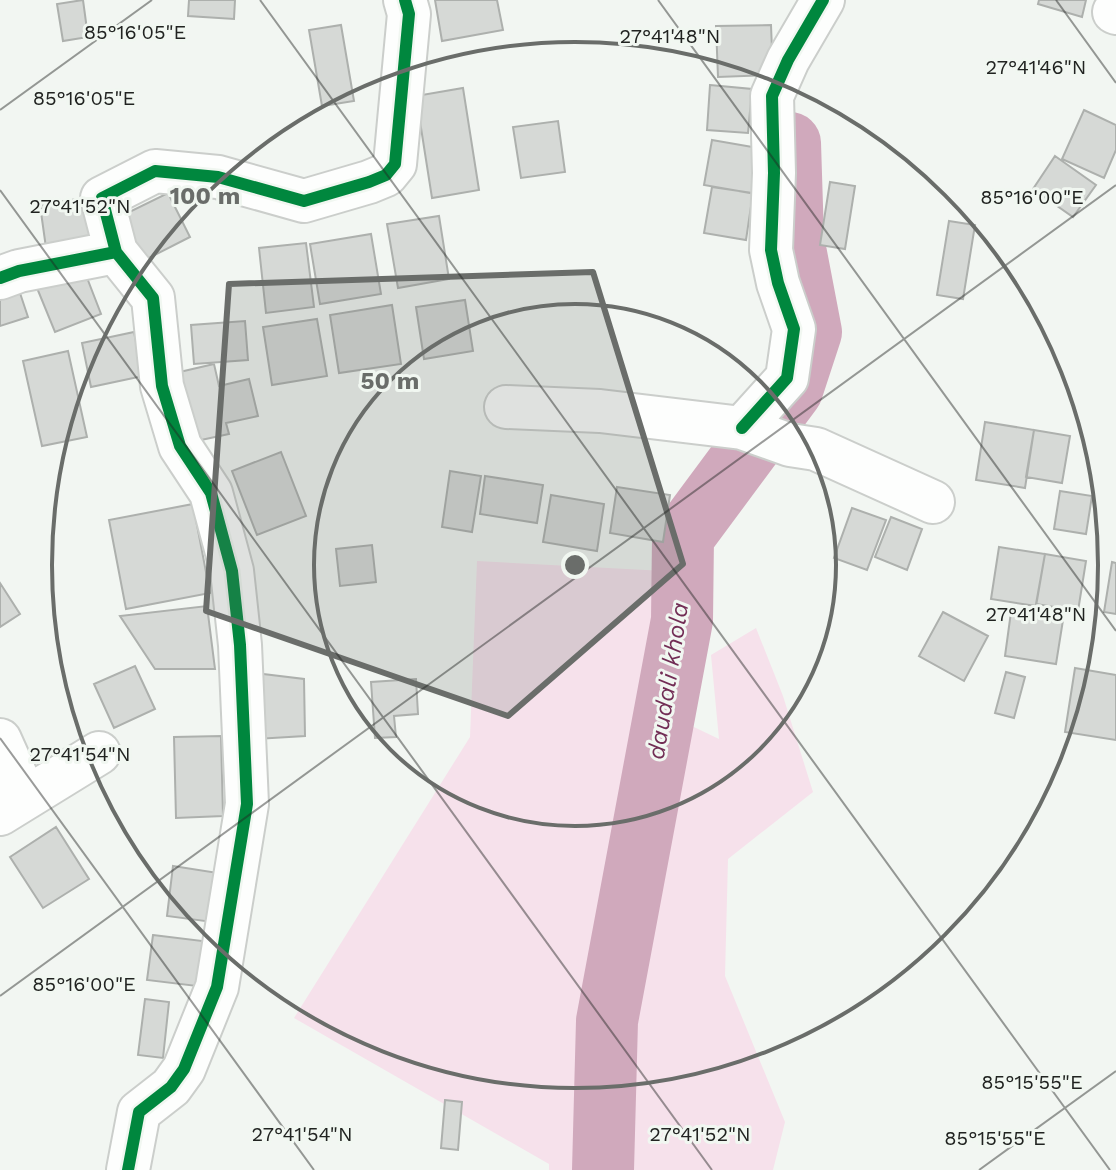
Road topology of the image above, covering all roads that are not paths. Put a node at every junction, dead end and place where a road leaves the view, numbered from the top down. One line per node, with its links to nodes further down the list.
1 (405, 0): 3 (street)
2 (823, 0): 6 (street)
3 (116, 252): 4 (street); 11 (street)
4 (0, 278)
5 (506, 407): 6 (street)
6 (742, 428): 7 (street)
7 (933, 502)
8 (0, 740): 10 (street)
9 (99, 753): 10 (street)
10 (13, 806)
11 (128, 1170)

